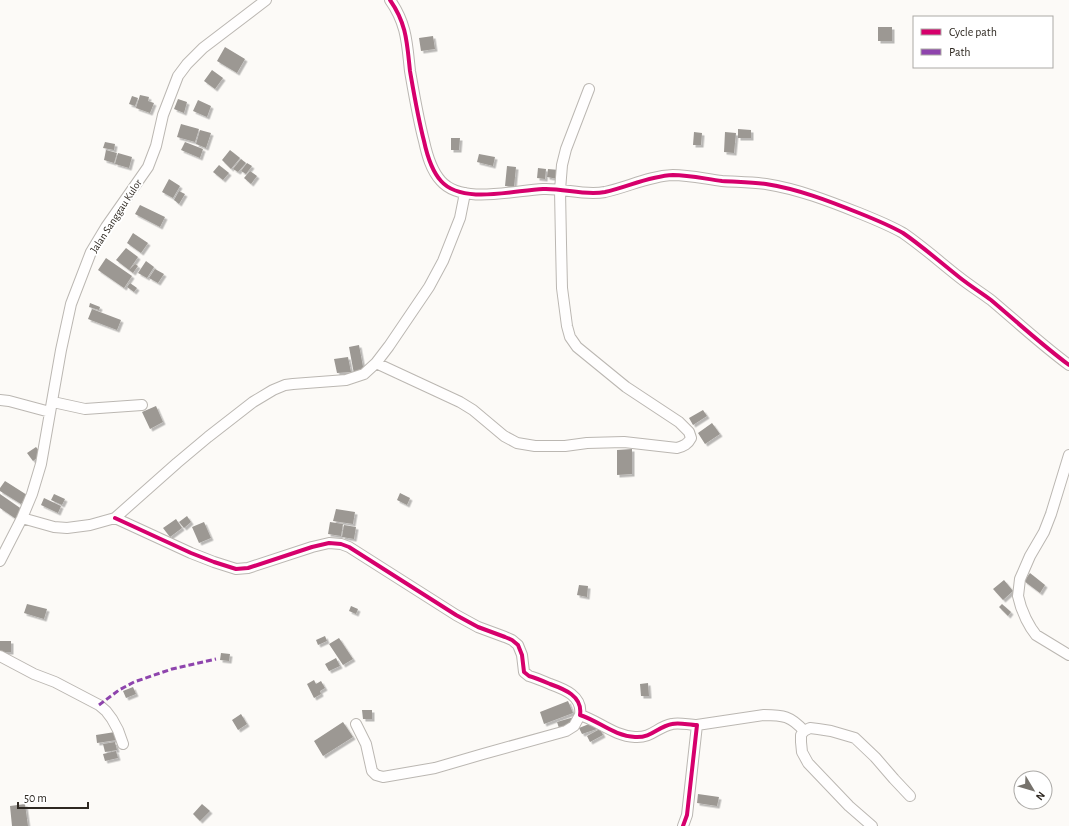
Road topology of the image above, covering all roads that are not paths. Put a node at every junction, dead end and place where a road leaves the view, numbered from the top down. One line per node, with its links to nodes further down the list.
1 (266, 0): 10 (street, Jalan Sanggau Kulor)
2 (390, 0): 5 (street)
3 (589, 89): 4 (street)
4 (560, 190): 5 (street); 6 (street); 7 (street)
5 (465, 194): 6 (street)
6 (376, 363): 13 (street)
7 (1069, 365)
8 (0, 400): 10 (street)
9 (142, 405): 10 (street)
10 (52, 407): 12 (street, Jalan Sanggau Kulor)
11 (1069, 455): 15 (street)
12 (22, 518): 13 (street); 14 (street, Jalan Sanggau Kulor)
13 (115, 518): 17 (street)
14 (0, 561)
15 (1069, 655)
16 (0, 656): 21 (street)
17 (580, 715): 18 (street); 19 (street)
18 (356, 724)
19 (697, 725): 20 (street); 23 (street)
20 (804, 731): 22 (street); 24 (street)
21 (123, 744)
22 (910, 796)
23 (683, 826)
24 (872, 826)

